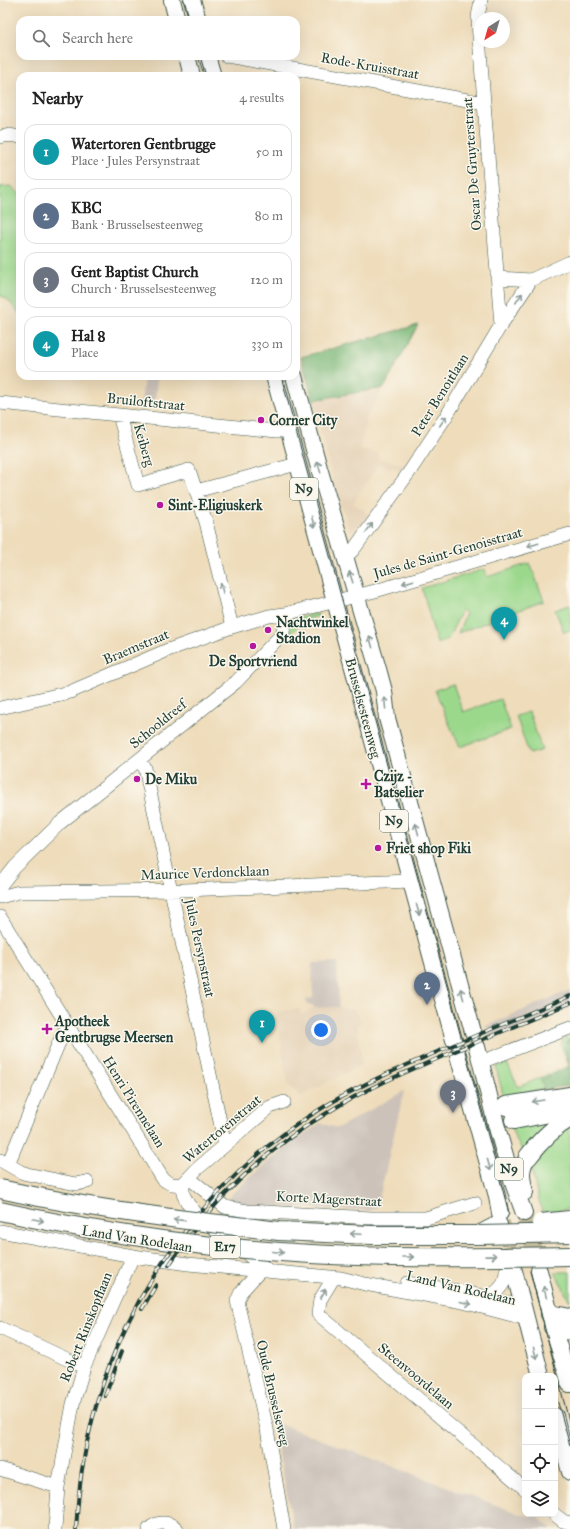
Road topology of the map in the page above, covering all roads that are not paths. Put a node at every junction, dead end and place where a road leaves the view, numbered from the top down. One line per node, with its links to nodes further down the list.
1 (172, 0): 4 (main road)
2 (192, 0): 5 (main road)
3 (481, 0): 11 (street, Oscar De Gruyterstraat)
4 (176, 16)
5 (197, 16)
6 (187, 60): 9 (main road)
7 (208, 60): 10 (main road)
8 (248, 60): 11 (street, Rode-Kruisstraat)
9 (191, 72)
10 (212, 72)
11 (484, 104): 15 (street, Oscar De Gruyterstraat)
12 (16, 136): 13 (street)
13 (0, 137)
14 (570, 262): 16 (street)
15 (497, 278): 16 (street); 17 (street, Oscar De Gruyterstraat)
16 (531, 280): 17 (street, Peter Benoitlaan, one-way to 16)
17 (501, 325): 26 (street, Peter Benoitlaan, one-way to 17)
18 (275, 380): 22 (main road, Brusselsesteenweg / N9)
19 (295, 380): 26 (main road, Brusselsesteenweg / N9, one-way to 19)
20 (0, 403): 21 (street, Bruiloftstraat)
21 (119, 415): 22 (street, Bruiloftstraat); 24 (street, Keiberg)
22 (288, 431): 23 (main road, Brusselsesteenweg / N9)
23 (297, 464): 24 (street); 28 (main road, Brusselsesteenweg / N9, one-way to 28)
24 (196, 491): 30 (street, one-way to 24)
25 (570, 534): 27 (street, Jules de Saint-Genoisstraat, one-way to 27)
26 (345, 558): 27 (main road, Brusselsesteenweg / N9, one-way to 26)
27 (358, 596): 28 (street, Jules de Saint-Genoisstraat); 40 (main road, Brusselsesteenweg / N9, one-way to 27)
28 (334, 602): 29 (street); 33 (main road, Brusselsesteenweg / N9)
29 (285, 614): 30 (street, Braemstraat); 32 (street, Schooldreef)
30 (232, 626): 31 (street, Braemstraat)
31 (0, 708)
32 (139, 760): 34 (street, Schooldreef); 35 (street, Jules Persynstraat)
33 (411, 881): 35 (street, Maurice Verdoncklaan); 47 (main road, Brusselsesteenweg / N9, one-way to 47)
34 (0, 886)
35 (172, 891): 36 (street, Maurice Verdoncklaan); 48 (street, Jules Persynstraat)
36 (0, 897)
37 (0, 917): 38 (street, Henri Pirennelaan)
38 (70, 1028): 50 (street); 51 (street, Henri Pirennelaan)
39 (570, 1028): 40 (street)
40 (481, 1062): 44 (main road, Brusselsesteenweg / N9)
41 (570, 1096): 44 (highway, one-way to 44)
42 (284, 1102): 48 (street, Watertorenstraat)
43 (570, 1109): 44 (highway)
44 (504, 1112): 46 (main road); 47 (main road)
45 (570, 1118): 49 (highway)
46 (496, 1124): 47 (main road); 49 (main road, N9)
47 (478, 1127): 56 (main road, Brusselsesteenweg / N9, one-way to 56)
48 (225, 1145): 51 (street, Watertorenstraat)
49 (528, 1157)
50 (4, 1162): 52 (street)
51 (186, 1181): 54 (street, Korte Magerstraat); 63 (street)
52 (87, 1182)
53 (0, 1189): 60 (highway, E17, one-way to 53, bridge)
54 (475, 1203)
55 (0, 1211): 62 (highway, E17, one-way to 62, bridge)
56 (500, 1213)
57 (570, 1220): 60 (highway, bridge)
58 (0, 1231): 61 (street, Land Van Rodelaan)
59 (570, 1233): 60 (highway, E17, bridge)
60 (479, 1235)
61 (133, 1256): 63 (street, Land Van Rodelaan); 72 (street, Robert Rinskopflaan)
62 (570, 1256)
63 (264, 1271): 66 (street, Land Van Rodelaan); 86 (street, Oude Brusselseweg)
64 (510, 1271): 67 (street); 68 (main road)
65 (539, 1271): 70 (main road, one-way to 65)
66 (338, 1278): 67 (street, Land Van Rodelaan); 68 (street, Land Van Rodelaan, one-way to 68); 79 (street, Steenvoordelaan, one-way to 66)
67 (488, 1297): 68 (street, Land Van Rodelaan)
68 (525, 1314): 70 (main road); 73 (main road, one-way to 73)
69 (570, 1318): 70 (highway)
70 (558, 1324): 75 (main road)
71 (0, 1328): 72 (street)
72 (84, 1367): 80 (street, Robert Rinskopflaan)
73 (540, 1373)
74 (570, 1380): 75 (highway)
75 (570, 1383)
76 (558, 1427): 78 (main road)
77 (0, 1469): 80 (street)
78 (570, 1472)
79 (522, 1486)
80 (58, 1487): 83 (street, Robert Rinskopflaan)
81 (558, 1517): 82 (street)
82 (570, 1523)
83 (55, 1529)
84 (149, 1529): 85 (street)
85 (177, 1529)
86 (284, 1529)

